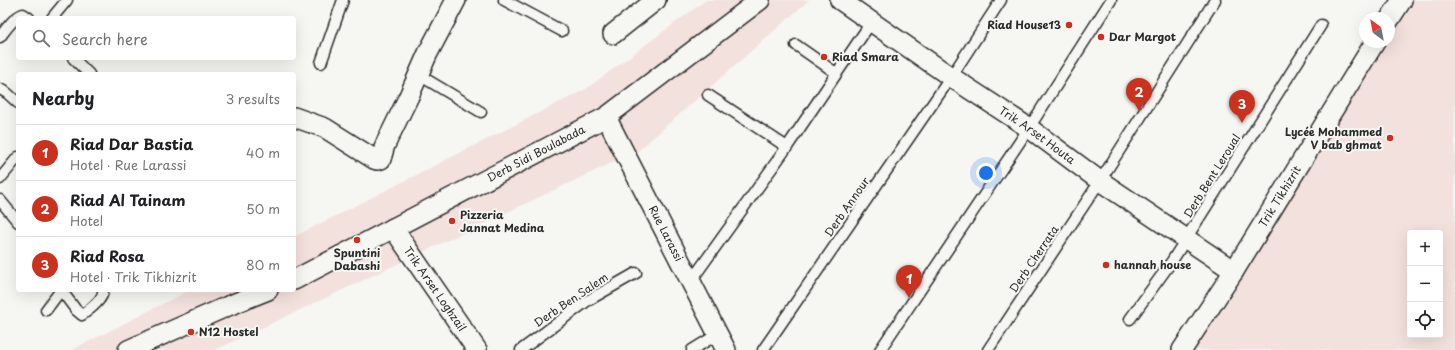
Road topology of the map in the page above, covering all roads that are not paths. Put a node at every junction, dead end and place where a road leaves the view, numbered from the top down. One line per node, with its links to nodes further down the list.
1 (67, 0): 13 (lane)
2 (343, 0): 23 (lane)
3 (456, 0): 26 (street)
4 (504, 0): 17 (lane)
5 (656, 0): 18 (street)
6 (760, 0): 32 (street, Derb Sidi Boulabada)
7 (840, 0): 15 (street, Trik Arset Houta)
8 (1001, 0): 27 (lane, Derb Annour)
9 (1111, 0): 34 (lane)
10 (1215, 0): 38 (lane, Derb Cherrata)
11 (1402, 0): 12 (street)
12 (1394, 12)
13 (54, 16)
14 (16, 18): 19 (lane)
15 (872, 21): 25 (lane); 27 (street, Trik Arset Houta)
16 (1320, 25): 42 (lane, Derb Bent Leroual)
17 (562, 31)
18 (613, 34)
19 (0, 37)
20 (796, 45): 25 (lane)
21 (1372, 48): 43 (street, Trik Tikhizrit)
22 (77, 60): 24 (lane)
23 (321, 63)
24 (87, 72)
25 (836, 73): 35 (lane)
26 (419, 75): 31 (lane); 33 (street)
27 (951, 77): 34 (street, Trik Arset Houta); 58 (lane, Derb Annour)
28 (0, 89): 30 (lane)
29 (708, 95): 35 (lane)
30 (16, 101)
31 (482, 112)
32 (606, 117): 41 (street, Derb Sidi Boulabada); 46 (street, Rue Larassi)
33 (296, 118)
34 (1029, 128): 38 (street, Trik Arset Houta); 59 (lane)
35 (787, 147): 46 (lane)
36 (16, 159): 37 (lane)
37 (0, 179)
38 (1100, 181): 42 (street, Trik Arset Houta); 60 (lane, Derb Cherrata)
39 (0, 200): 40 (lane)
40 (16, 220)
41 (393, 228): 45 (street, Derb Sidi Boulabada); 55 (street, Trik Arset Loghzail)
42 (1187, 238): 43 (street, Trik Arset Houta); 52 (lane, Derb Bent Leroual)
43 (1234, 271): 61 (street, Trik Tikhizrit)
44 (636, 273): 56 (lane, Derb Ben Salem)
45 (296, 279)
46 (691, 281): 53 (street, Rue Larassi)
47 (60, 292): 51 (lane)
48 (62, 292): 49 (lane)
49 (103, 292)
50 (263, 292): 54 (street)
51 (46, 310)
52 (1130, 319)
53 (722, 342): 57 (lane)
54 (128, 350)
55 (476, 350)
56 (521, 350)
57 (692, 350)
58 (763, 350)
59 (880, 350)
60 (988, 350)
61 (1182, 350)

